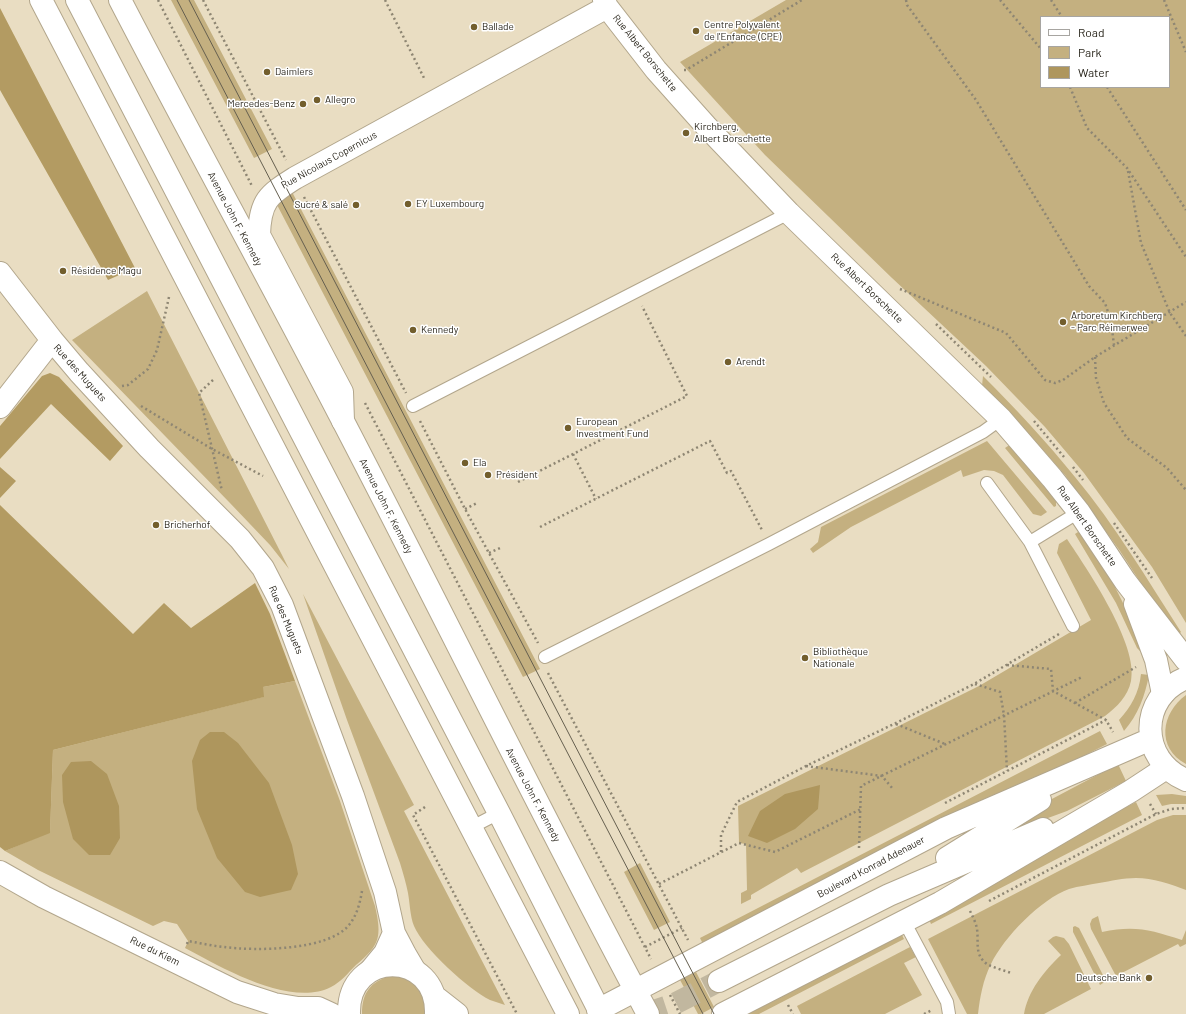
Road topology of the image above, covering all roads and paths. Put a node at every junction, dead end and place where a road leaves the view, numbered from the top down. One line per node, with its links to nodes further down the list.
1 (41, 0): 88 (main road)
2 (78, 0): 87 (main road)
3 (120, 0): 43 (main road, Avenue John F. Kennedy)
4 (158, 0): 22 (path)
5 (203, 0): 21 (path)
6 (385, 0): 17 (path)
7 (802, 0): 16 (path)
8 (906, 0): 34 (path)
9 (1000, 0): 14 (path)
10 (1051, 0): 13 (path)
11 (1164, 0): 15 (path)
12 (606, 3): 21 (main road, Rue Nicolaus Copernicus); 24 (main road, Rue Albert Borschette)
13 (1061, 16)
14 (1040, 48)
15 (1186, 52)
16 (684, 70)
17 (425, 80)
18 (1070, 88): 20 (path)
19 (1108, 88): 23 (path)
20 (1127, 168): 25 (path); 30 (path)
21 (295, 178): 22 (main road, Rue Nicolaus Copernicus); 40 (path)
22 (263, 207): 43 (main road, Rue Nicolaus Copernicus)
23 (1186, 210)
24 (789, 212): 40 (lane); 42 (main road, Rue Albert Borschette)
25 (1186, 257)
26 (0, 273): 33 (main road, Rue des Muguets)
27 (900, 289): 35 (path)
28 (170, 297): 37 (path)
29 (1186, 302): 30 (path)
30 (1170, 313): 32 (path); 34 (path)
31 (646, 316): 45 (path)
32 (1186, 336)
33 (52, 340): 41 (main road); 98 (main road, Rue des Muguets)
34 (1114, 345): 35 (path)
35 (1095, 357): 49 (path)
36 (213, 380): 44 (path)
37 (116, 388)
38 (361, 397): 97 (path)
39 (138, 404): 44 (path)
40 (413, 406): 53 (path)
41 (0, 407)
42 (1001, 419): 54 (main road, Rue Albert Borschette); 57 (lane)
43 (343, 421): 106 (main road, Avenue John F. Kennedy)
44 (212, 449): 46 (path); 50 (path)
45 (573, 454): 47 (path); 51 (path)
46 (263, 476)
47 (518, 482)
48 (987, 483): 56 (lane)
49 (1186, 490)
50 (223, 492)
51 (596, 499): 55 (path); 57 (path)
52 (477, 503): 53 (path)
53 (466, 509): 59 (path)
54 (1079, 512): 56 (lane); 60 (main road, Rue Albert Borschette)
55 (540, 527)
56 (1030, 542): 61 (lane)
57 (769, 544): 62 (lane)
58 (500, 548): 59 (path)
59 (489, 554): 62 (path)
60 (1125, 581): 63 (main road, Rue Albert Borschette); 70 (main road, Rue Albert Borschette)
61 (1073, 626): 64 (path)
62 (546, 657): 92 (path)
63 (1186, 660)
64 (1006, 665): 68 (path); 69 (path)
65 (1138, 666): 71 (path)
66 (1082, 677): 69 (path)
67 (1186, 678): 70 (main road)
68 (974, 684): 72 (path); 74 (path)
69 (1053, 691): 71 (path); 72 (path)
70 (1163, 694): 75 (main road)
71 (1075, 703): 73 (path)
72 (1004, 715): 76 (path); 80 (path)
73 (1106, 720)
74 (896, 723): 76 (path); 78 (path)
75 (1151, 739): 77 (main road, Boulevard Konrad Adenauer); 79 (main road)
76 (945, 744): 81 (path)
77 (1111, 756): 94 (main road); 106 (main road, Boulevard Konrad Adenauer)
78 (806, 766): 81 (path); 90 (path)
79 (1166, 768): 82 (main road); 84 (main road)
80 (1007, 771)
81 (882, 776): 83 (path); 86 (path)
82 (1186, 780)
83 (893, 789)
84 (1131, 791): 94 (main road); 96 (main road)
85 (425, 808): 113 (path)
86 (861, 809): 89 (path); 90 (path)
87 (499, 813): 88 (lane); 110 (main road)
88 (472, 827): 114 (main road)
89 (859, 848)
90 (721, 852): 92 (path)
91 (0, 872): 100 (main road, Rue du Kiem)
92 (659, 884): 97 (path)
93 (362, 885): 100 (path)
94 (889, 894): 104 (main road)
95 (970, 911): 103 (path)
96 (904, 921): 116 (main road); 118 (lane)
97 (682, 928): 99 (path)
98 (394, 933): 101 (main road); 102 (main road, Rue des Muguets)
99 (687, 937)
100 (178, 962): 109 (main road, Rue du Kiem)
101 (371, 970): 102 (main road); 105 (main road)
102 (415, 971): 107 (main road)
103 (1011, 973)
104 (719, 981)
105 (354, 988): 109 (main road, Rue du Kiem); 111 (main road)
106 (635, 990): 110 (main road, Boulevard Konrad Adenauer); 115 (main road, Avenue John F. Kennedy)
107 (435, 1005): 112 (main road)
108 (788, 1005): 117 (path)
109 (325, 1011)
110 (600, 1012)
111 (350, 1014)
112 (457, 1014)
113 (517, 1014)
114 (568, 1014)
115 (648, 1014)
116 (724, 1014)
117 (793, 1014)
118 (949, 1014)

